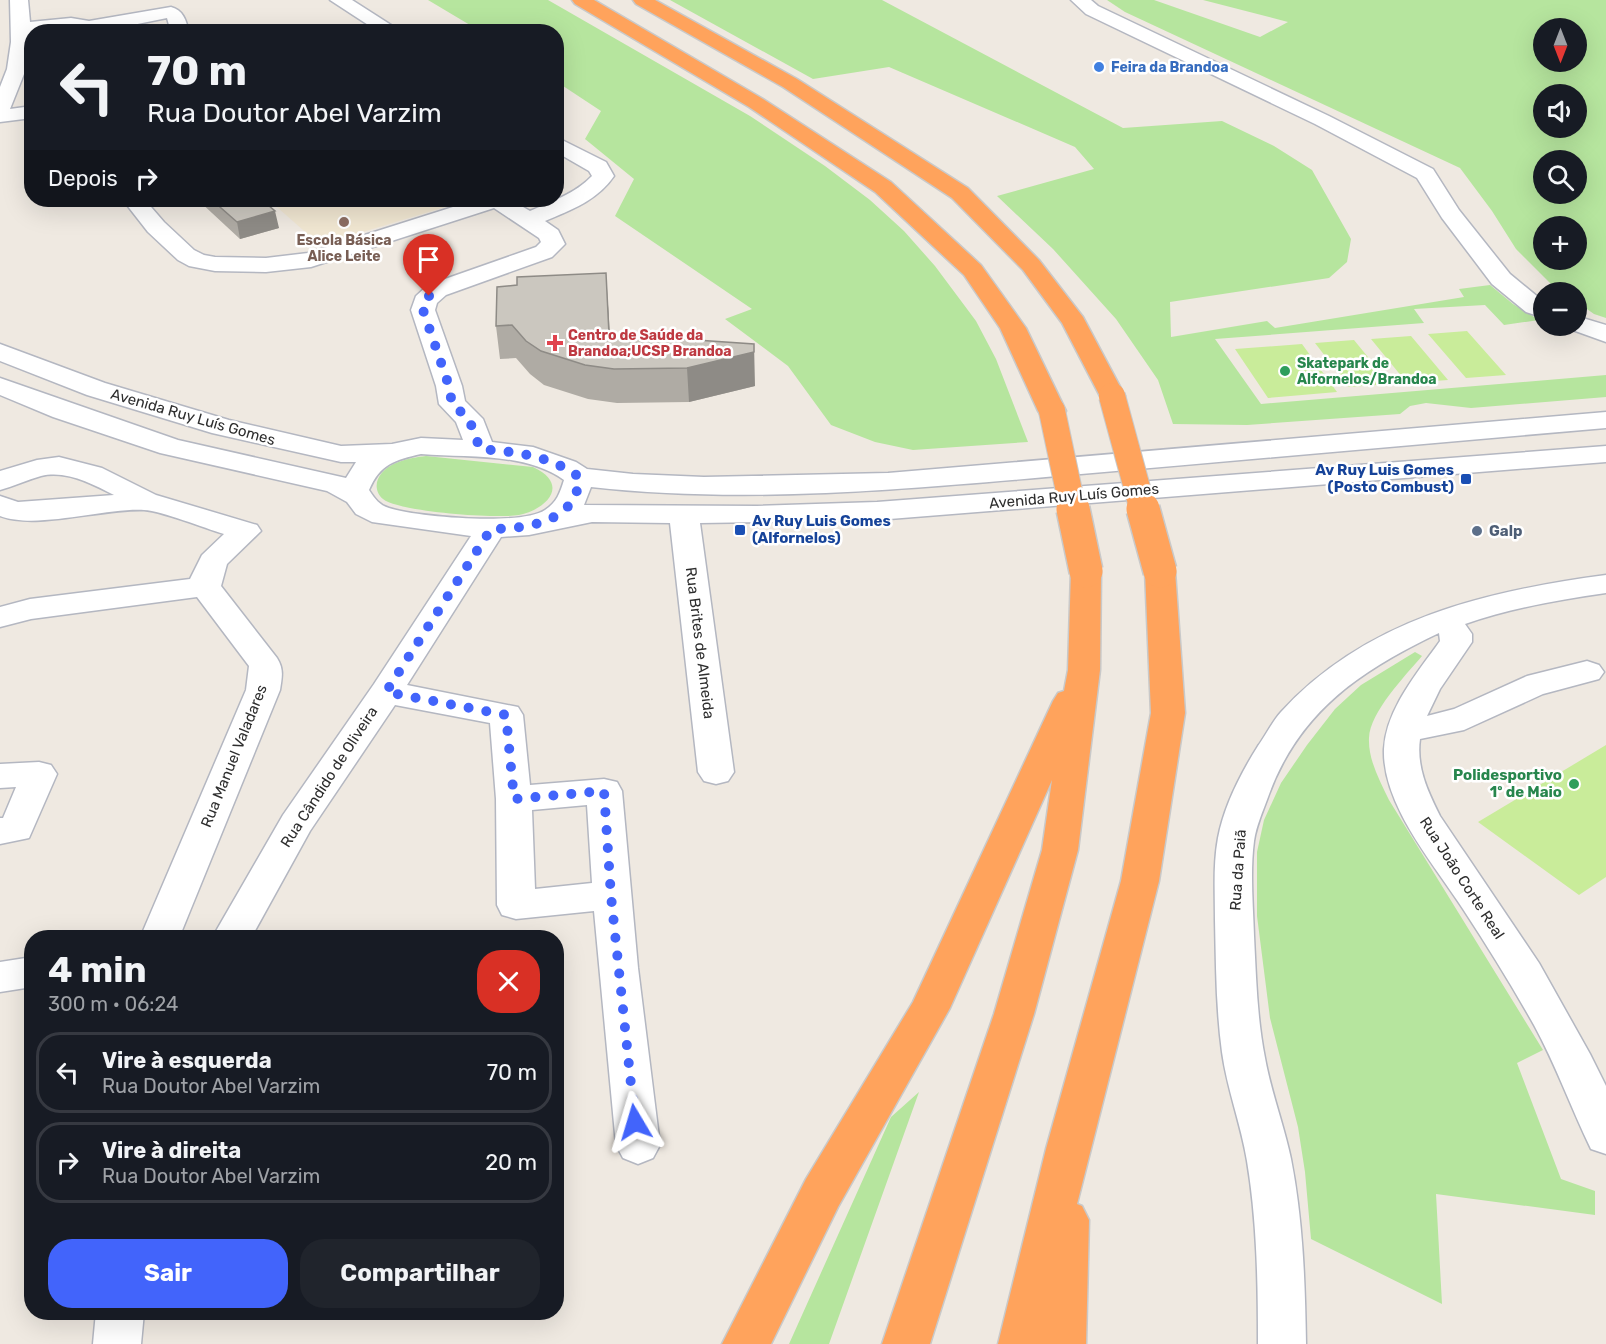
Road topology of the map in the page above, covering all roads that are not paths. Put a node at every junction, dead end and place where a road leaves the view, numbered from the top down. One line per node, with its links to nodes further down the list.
1 (19, 0): 9 (street)
2 (339, 0): 8 (street)
3 (581, 0): 43 (highway, bridge)
4 (642, 0): 58 (highway, bridge)
5 (1080, 0): 21 (street)
6 (113, 24): 7 (street)
7 (178, 24)
8 (380, 24)
9 (23, 30): 10 (street); 11 (street)
10 (1, 34)
11 (0, 108)
12 (24, 113): 13 (street)
13 (0, 116)
14 (564, 148): 15 (street)
15 (564, 204)
16 (140, 207): 17 (street)
17 (475, 207)
18 (508, 207): 20 (street)
19 (559, 207): 20 (street)
20 (528, 220): 26 (street)
21 (1533, 305)
22 (1587, 327): 23 (street)
23 (1606, 334)
24 (0, 352): 29 (street, Avenida Ruy Luís Gomes)
25 (4, 389): 33 (street, Avenida Ruy Luís Gomes)
26 (452, 404): 28 (street); 29 (street)
27 (1606, 420): 31 (street, Avenida Ruy Luís Gomes)
28 (480, 449): 29 (street, Avenida Ruy Luís Gomes); 31 (street, Avenida Ruy Luís Gomes)
29 (399, 450): 33 (street)
30 (1606, 454): 36 (street, Avenida Ruy Luís Gomes)
31 (579, 477): 37 (street)
32 (0, 481): 34 (street)
33 (356, 495): 38 (street, Avenida Ruy Luís Gomes)
34 (146, 501): 35 (street); 40 (street)
35 (0, 505)
36 (684, 515): 37 (street, Avenida Ruy Luís Gomes); 47 (street, Rua Brites de Almeida)
37 (542, 522): 38 (street, Avenida Ruy Luís Gomes)
38 (491, 529): 45 (street, Rua Cândido de Oliveira)
39 (1606, 584): 42 (street, Rua da Paiã)
40 (205, 587): 41 (street); 52 (street, Rua Manuel Valadares)
41 (0, 617)
42 (1445, 618): 46 (street, Rua João Corte Real); 65 (street, Rua da Paiã)
43 (1084, 670): 61 (highway); 62 (highway)
44 (1587, 672): 46 (street)
45 (386, 692): 49 (street); 53 (street, Rua Cândido de Oliveira)
46 (1405, 727): 56 (street, Rua João Corte Real)
47 (716, 772)
48 (0, 776): 50 (street)
49 (514, 799): 51 (street); 51 (street)
50 (0, 831)
51 (611, 896): 57 (street)
52 (162, 930)
53 (236, 930)
54 (24, 973): 55 (street)
55 (0, 977)
56 (1606, 1136)
57 (638, 1145)
58 (1068, 1149): 63 (highway); 64 (highway)
59 (119, 1320): 60 (street)
60 (117, 1344)
61 (747, 1344)
62 (906, 1344)
63 (1022, 1344)
64 (1062, 1344)
65 (1282, 1344)

